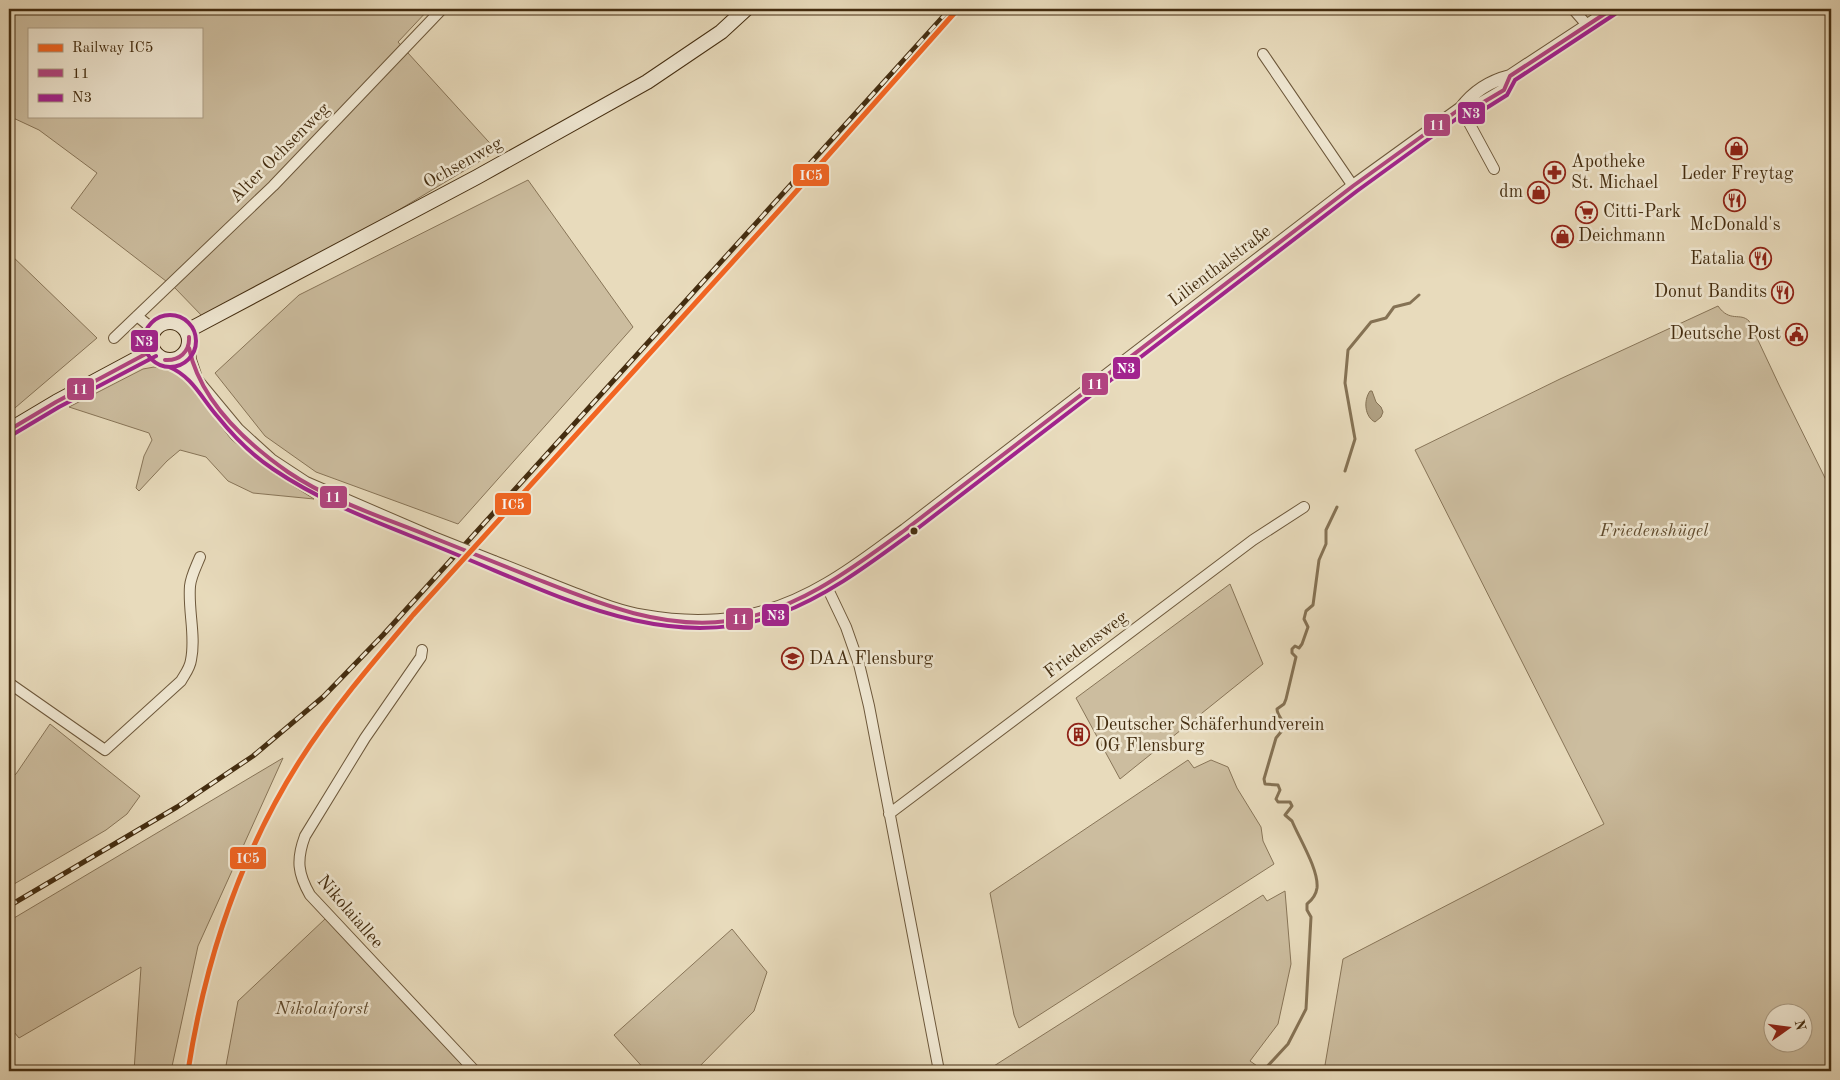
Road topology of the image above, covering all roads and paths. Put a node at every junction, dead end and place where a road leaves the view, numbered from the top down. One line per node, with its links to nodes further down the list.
1 (442, 9): 10 (street, Alter Ochsenweg)
2 (746, 9): 12 (main road, Ochsenweg)
3 (1573, 9): 5 (street)
4 (1612, 9): 5 (street, Lilienthalstraße)
5 (1587, 25): 7 (street, Lilienthalstraße)
6 (1263, 54): 9 (street)
7 (1461, 108): 8 (street); 9 (street, Lilienthalstraße)
8 (1494, 169)
9 (1353, 186): 21 (street, Lilienthalstraße)
10 (137, 316): 11 (street); 13 (street, Alter Ochsenweg)
11 (154, 330): 12 (main road); 15 (main road)
12 (187, 331): 14 (main road)
13 (114, 338)
14 (188, 348): 16 (main road); 17 (street, Lilienthalstraße)
15 (152, 350): 16 (main road); 18 (main road)
16 (171, 361): 17 (street, Lilienthalstraße)
17 (202, 386): 21 (street, Lilienthalstraße, bridge)
18 (9, 430)
19 (1304, 506): 24 (street, Friedensweg)
20 (200, 557): 23 (street)
21 (826, 585): 24 (street)
22 (422, 650): 25 (street, Nikolaiallee)
23 (9, 682)
24 (889, 814): 26 (street)
25 (475, 1071)
26 (938, 1071)

